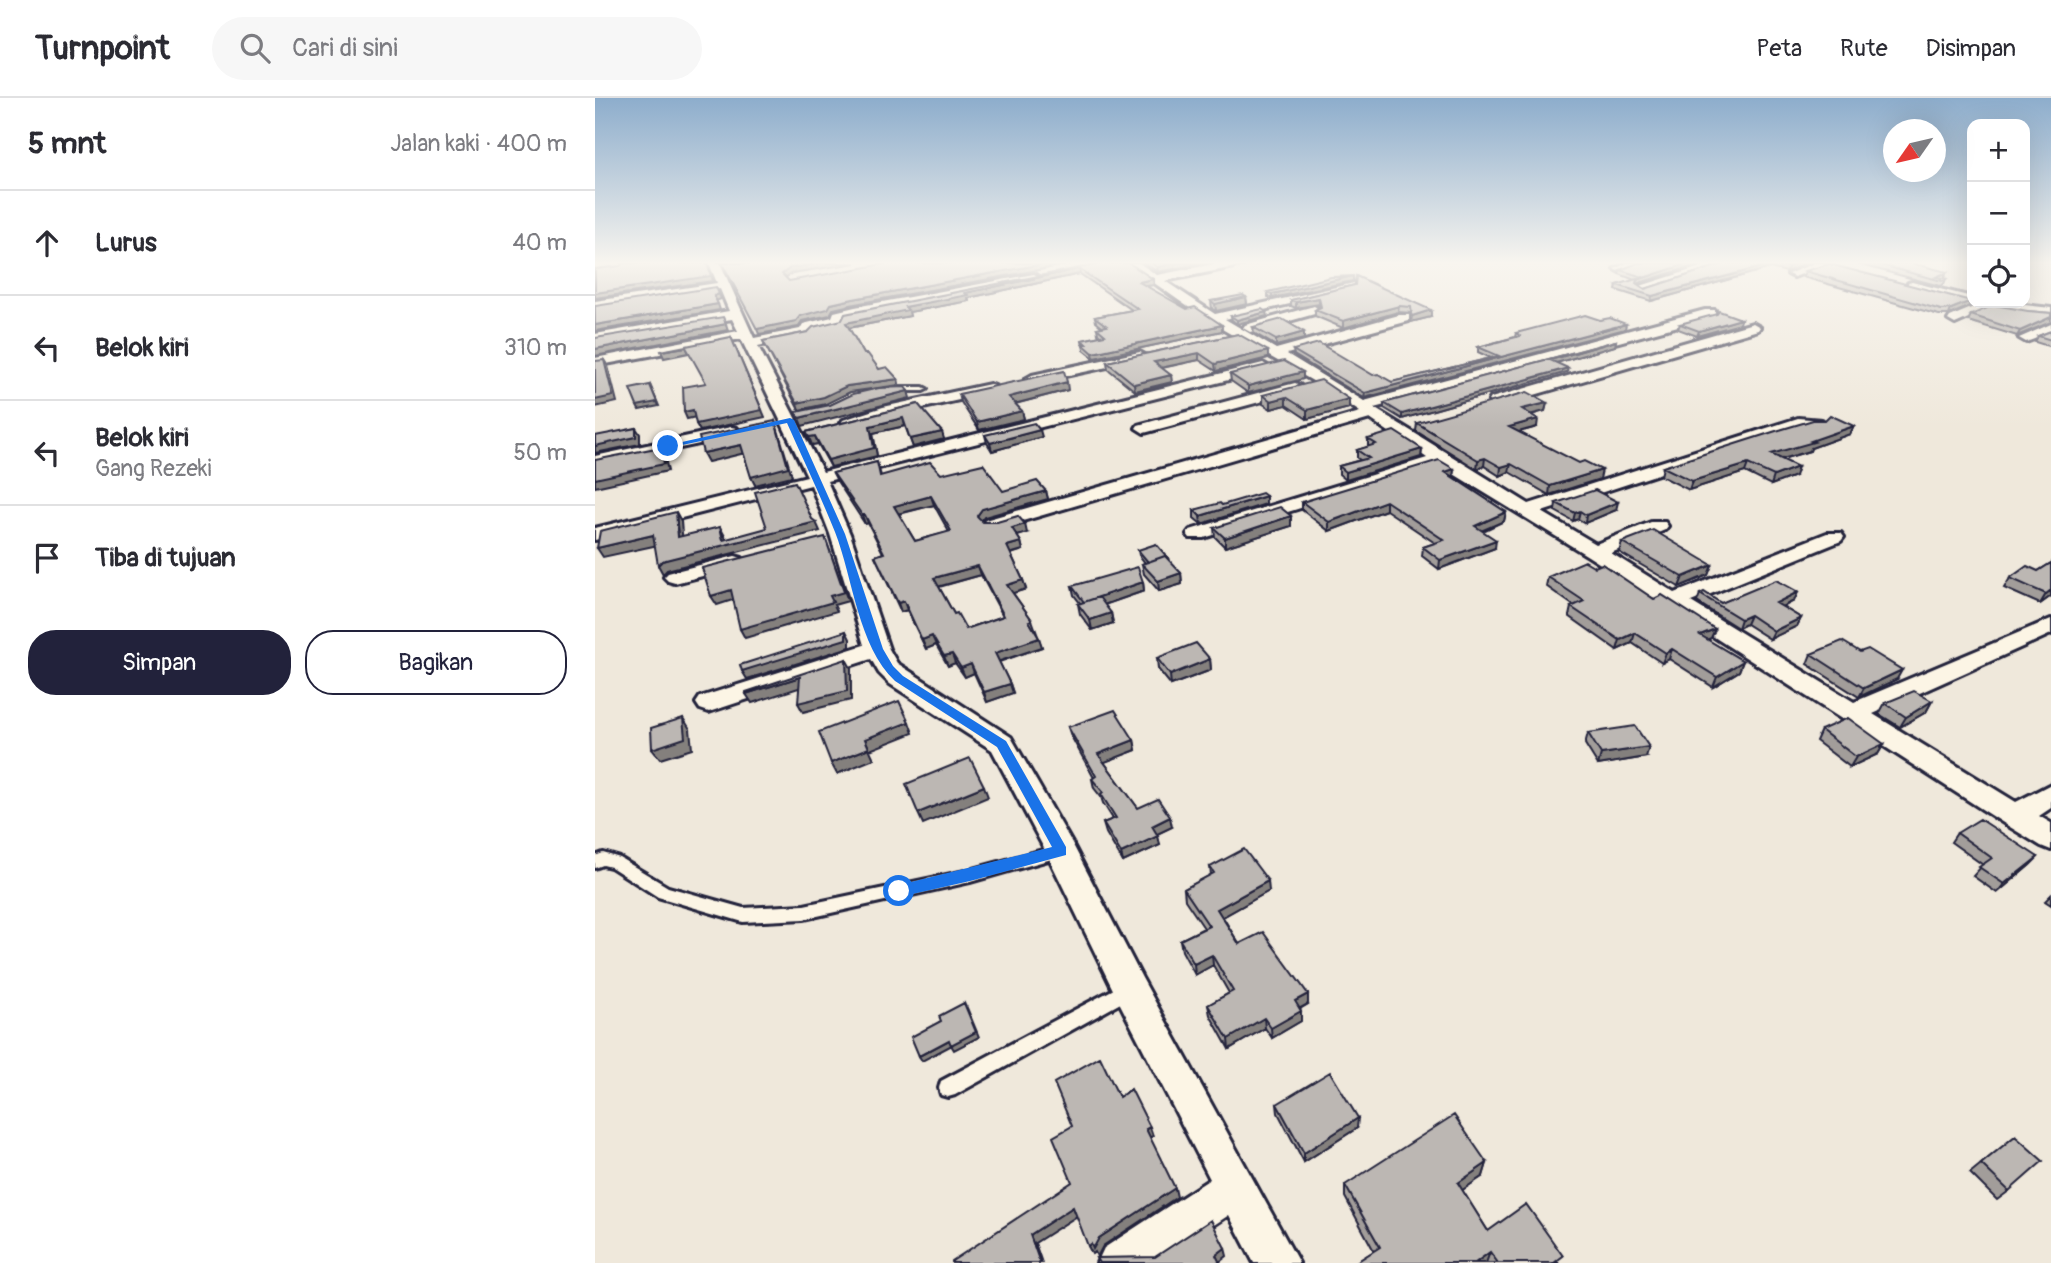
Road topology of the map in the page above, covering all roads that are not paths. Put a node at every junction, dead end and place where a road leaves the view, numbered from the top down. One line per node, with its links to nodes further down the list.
1 (672, 317): 15 (street)
2 (691, 317): 17 (street)
3 (710, 317): 22 (street)
4 (739, 317): 36 (street)
5 (762, 317): 6 (street)
6 (839, 317)
7 (1289, 317): 16 (street)
8 (1694, 317): 27 (street)
9 (1960, 317): 12 (street)
10 (1213, 318): 16 (street)
11 (1404, 318): 21 (street)
12 (1955, 320)
13 (1752, 327): 26 (street)
14 (2051, 328): 18 (street)
15 (595, 329)
16 (1238, 332): 19 (street); 21 (street)
17 (595, 338)
18 (2026, 338)
19 (1214, 340)
20 (1160, 351): 30 (street)
21 (1282, 356): 23 (street); 36 (street)
22 (595, 362)
23 (1323, 381): 27 (street); 32 (street)
24 (923, 389): 25 (lane)
25 (881, 390)
26 (1485, 405)
27 (1365, 410): 33 (street); 38 (street)
28 (1421, 422): 33 (street)
29 (1816, 423): 37 (street)
30 (835, 426)
31 (751, 428): 35 (street)
32 (1144, 428)
33 (1395, 429): 34 (street)
34 (1441, 459): 37 (street); 41 (street)
35 (595, 461)
36 (817, 478): 40 (street); 48 (street)
37 (1526, 510): 43 (street)
38 (992, 524)
39 (1658, 526): 43 (street)
40 (595, 534)
41 (1197, 534)
42 (1834, 537): 46 (street)
43 (1595, 552): 46 (street)
44 (751, 557): 45 (street)
45 (675, 577)
46 (1674, 601): 50 (street)
47 (2051, 626): 50 (street)
48 (877, 649): 49 (street); 54 (street)
49 (709, 703)
50 (1852, 713): 52 (street)
51 (2051, 794): 52 (street)
52 (2015, 816): 53 (street)
53 (2051, 838)
54 (1061, 851): 55 (lane); 56 (street)
55 (595, 862)
56 (1130, 989): 57 (lane); 58 (street)
57 (948, 1088)
58 (1236, 1186): 59 (street); 60 (street)
59 (1119, 1263)
60 (1277, 1263)

